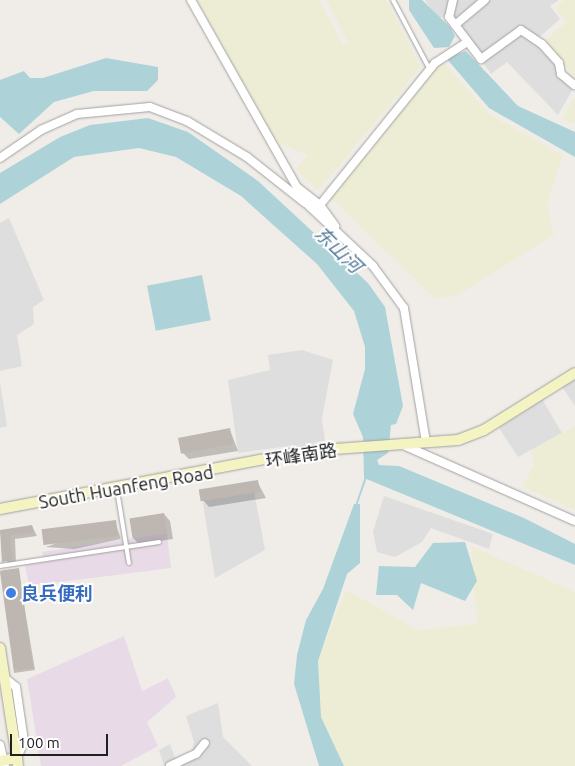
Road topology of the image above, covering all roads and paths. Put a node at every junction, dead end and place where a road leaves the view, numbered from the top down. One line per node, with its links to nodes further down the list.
1 (191, 0): 10 (street)
2 (393, 0): 7 (lane)
3 (452, 0): 5 (street)
4 (485, 0): 5 (street)
5 (455, 25): 6 (street)
6 (466, 43): 7 (street); 8 (street)
7 (430, 70): 12 (street)
8 (574, 85)
9 (0, 158): 11 (street)
10 (294, 184): 11 (street); 12 (street)
11 (306, 203): 13 (street)
12 (320, 204): 13 (street)
13 (345, 240): 15 (street)
14 (575, 373): 15 (main road, South Huanfeng Road)
15 (426, 442): 16 (main road, South Huanfeng Road)
16 (400, 444): 17 (main road, South Huanfeng Road); 19 (street)
17 (117, 490): 18 (main road, South Huanfeng Road); 21 (lane)
18 (0, 509)
19 (575, 521)
20 (160, 542): 21 (lane)
21 (126, 547): 22 (lane); 23 (lane)
22 (129, 563)
23 (0, 566)
24 (0, 648): 25 (main road)
25 (2, 674): 28 (main road); 28 (street)
26 (205, 743): 29 (street)
27 (0, 745): 28 (street)
28 (10, 762)
29 (170, 766)

